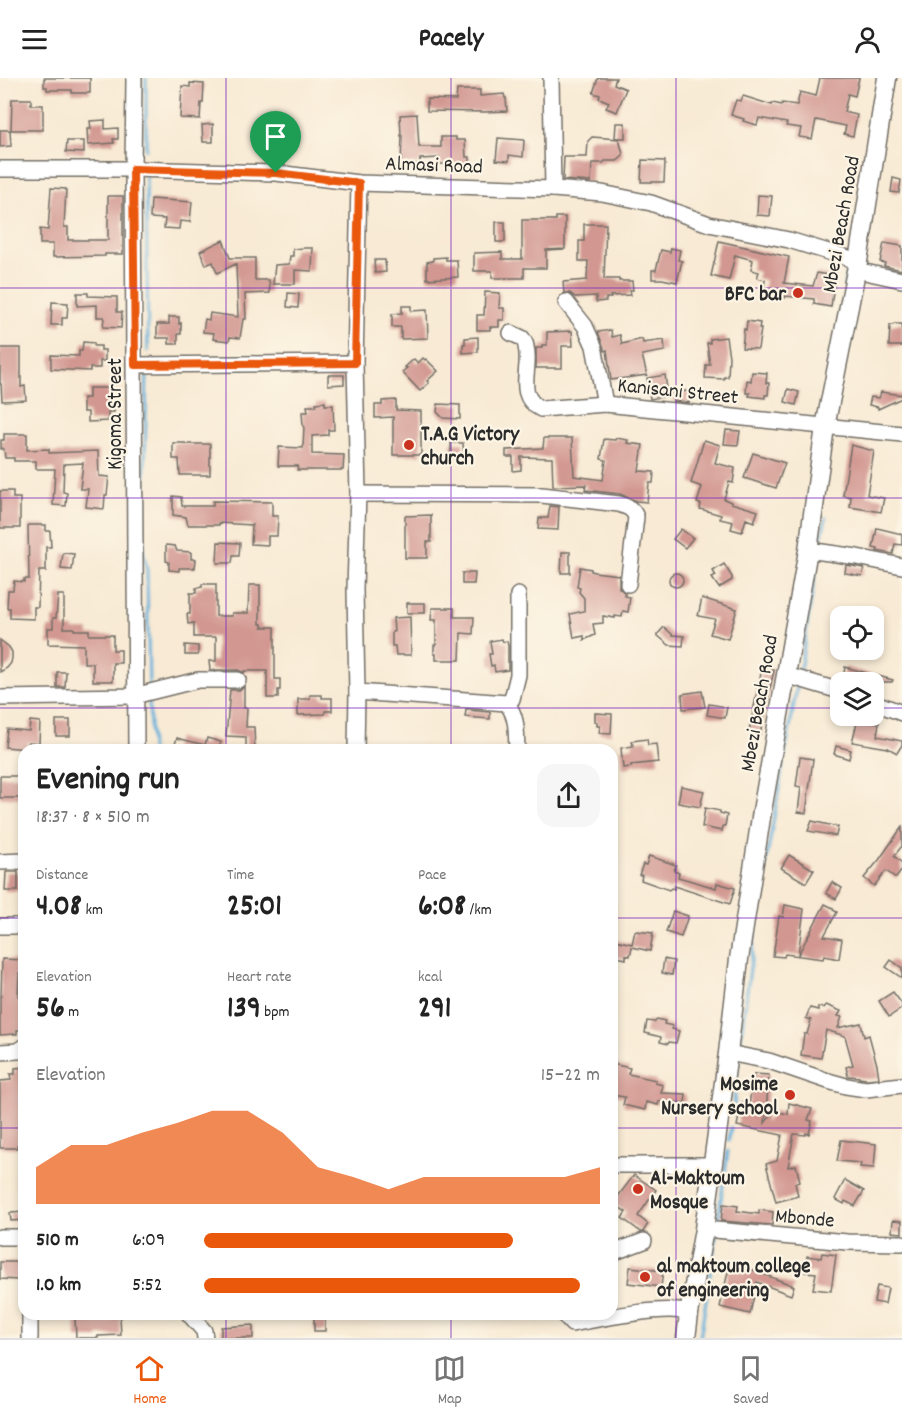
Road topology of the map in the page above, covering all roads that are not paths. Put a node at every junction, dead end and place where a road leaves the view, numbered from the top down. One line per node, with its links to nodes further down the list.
1 (134, 78): 5 (street, Kigoma Street)
2 (551, 78): 7 (street)
3 (887, 78): 8 (main road, Mbezi Beach Road)
4 (0, 169): 5 (street, Almasi Road)
5 (133, 169): 6 (street, Almasi Road); 13 (street, Kigoma Street)
6 (359, 183): 7 (street, Almasi Road); 12 (street)
7 (553, 189): 8 (street, Almasi Road)
8 (857, 266): 9 (street, Almasi Road); 15 (main road, Mbezi Beach Road)
9 (902, 280)
10 (566, 302): 14 (street)
11 (511, 333): 14 (street, Kanisani Street)
12 (355, 363): 13 (street); 17 (street)
13 (135, 365): 26 (street, Kigoma Street)
14 (605, 404): 15 (street, Kanisani Street)
15 (825, 427): 16 (street, Kanisani Street); 18 (main road, Mbezi Beach Road)
16 (902, 434)
17 (358, 494): 20 (street); 25 (street)
18 (808, 550): 19 (street); 22 (main road, Mbezi Beach Road)
19 (902, 566)
20 (628, 584)
21 (518, 595): 28 (street)
22 (786, 675): 24 (street); 40 (main road, Mbezi Beach Road)
23 (238, 680): 26 (street)
24 (830, 688)
25 (357, 692): 28 (street); 32 (street)
26 (135, 696): 27 (street); 31 (street, Kigoma Street)
27 (0, 698)
28 (507, 703): 33 (street)
29 (884, 706): 30 (street)
30 (902, 712)
31 (136, 744)
32 (356, 744)
33 (517, 744)
34 (18, 861): 35 (street)
35 (0, 862)
36 (0, 926): 37 (street)
37 (18, 926)
38 (18, 1051): 39 (street)
39 (0, 1052)
40 (728, 1053): 41 (street); 43 (main road, Mbezi Beach Road)
41 (902, 1085)
42 (618, 1165): 43 (street)
43 (712, 1165): 44 (main road, Mbezi Beach Road)
44 (704, 1229): 48 (street, Mbonde); 50 (main road, Mbezi Beach Road)
45 (0, 1237): 46 (street)
46 (18, 1237)
47 (644, 1241): 49 (street)
48 (902, 1243)
49 (618, 1251)
50 (689, 1314): 51 (street); 58 (main road, Mbezi Beach Road)
51 (618, 1317)
52 (30, 1320): 56 (street)
53 (194, 1320): 57 (street)
54 (568, 1320): 55 (street)
55 (599, 1320)
56 (30, 1338)
57 (204, 1338)
58 (686, 1338)

